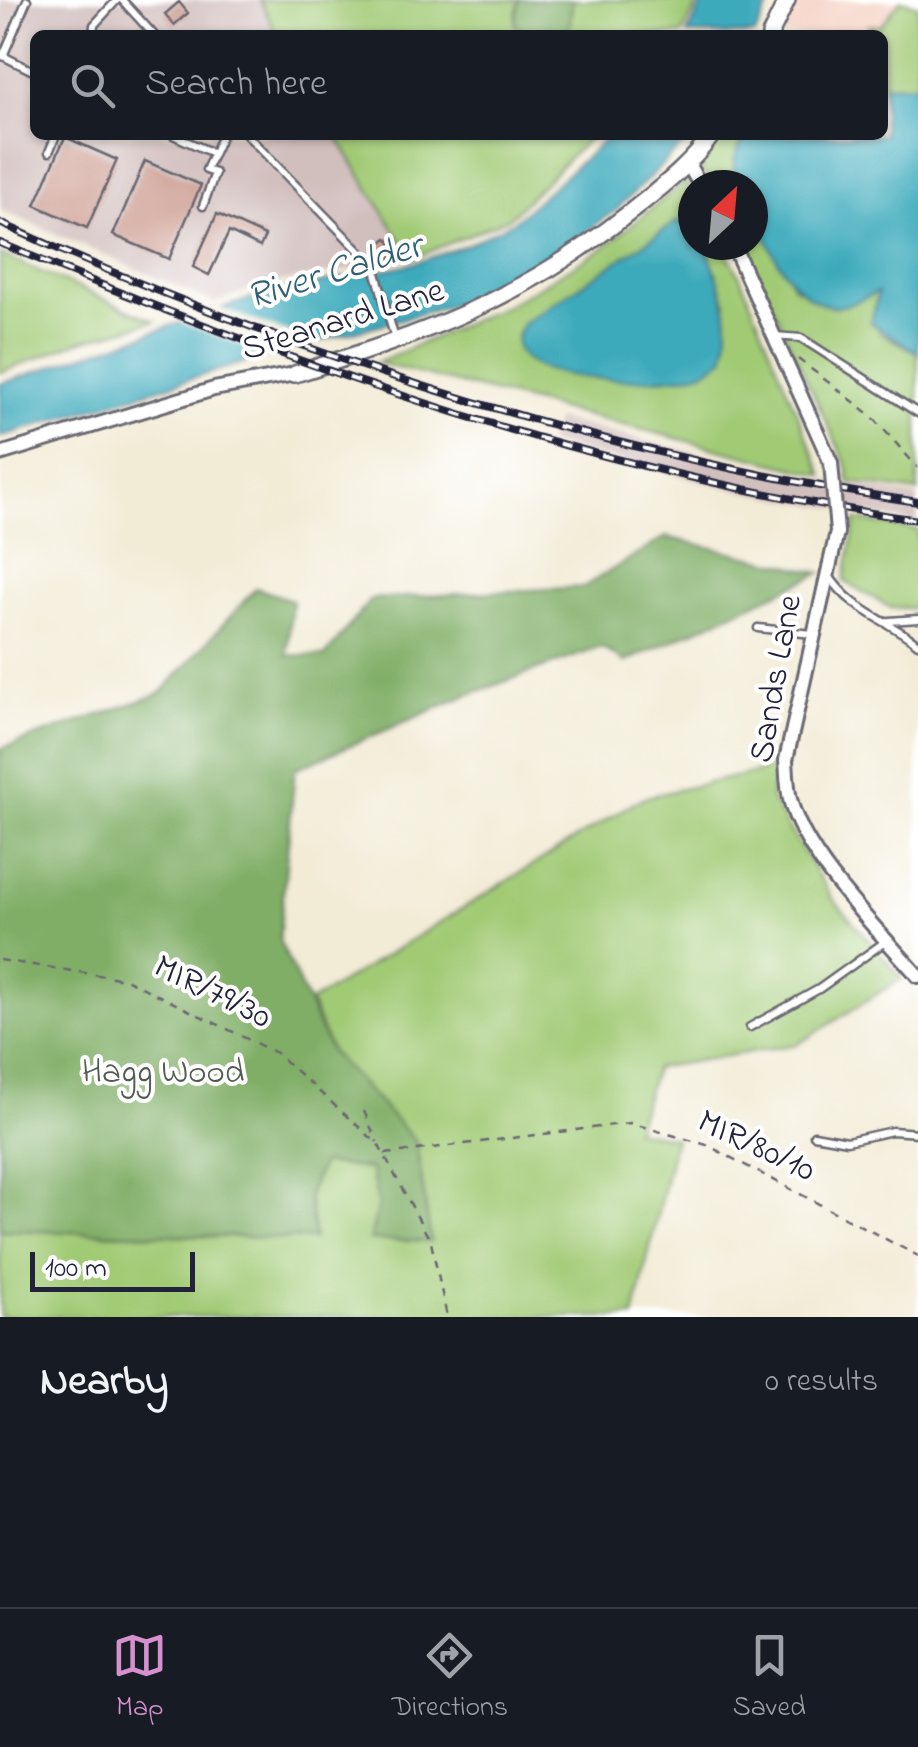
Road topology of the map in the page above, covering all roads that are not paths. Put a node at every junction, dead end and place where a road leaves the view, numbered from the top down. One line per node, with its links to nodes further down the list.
1 (27, 0): 7 (lane)
2 (120, 0): 4 (lane); 5 (lane)
3 (787, 0): 6 (street)
4 (94, 30)
5 (149, 30)
6 (772, 30)
7 (30, 70)
8 (54, 140): 13 (lane)
9 (183, 140): 14 (lane)
10 (220, 140): 14 (lane)
11 (252, 140): 19 (lane)
12 (708, 140): 15 (street, Steanard Lane)
13 (49, 152)
14 (214, 154): 17 (lane)
15 (688, 164): 16 (street); 19 (street, Steanard Lane)
16 (691, 170)
17 (202, 206)
18 (739, 260): 20 (street)
19 (395, 338): 21 (street, Steanard Lane)
20 (775, 342): 22 (lane); 24 (street, Sands Lane, bridge)
21 (295, 374): 23 (street, Steanard Lane)
22 (918, 413)
23 (0, 454)
24 (827, 573): 26 (lane); 28 (street, Sands Lane)
25 (918, 619): 26 (lane)
26 (887, 621): 29 (lane)
27 (758, 628): 28 (lane)
28 (814, 634): 30 (street, Sands Lane)
29 (918, 644)
30 (887, 940): 31 (street, Sands Lane); 32 (lane)
31 (918, 976)
32 (750, 1027)
33 (918, 1132): 34 (lane)
34 (814, 1136)

